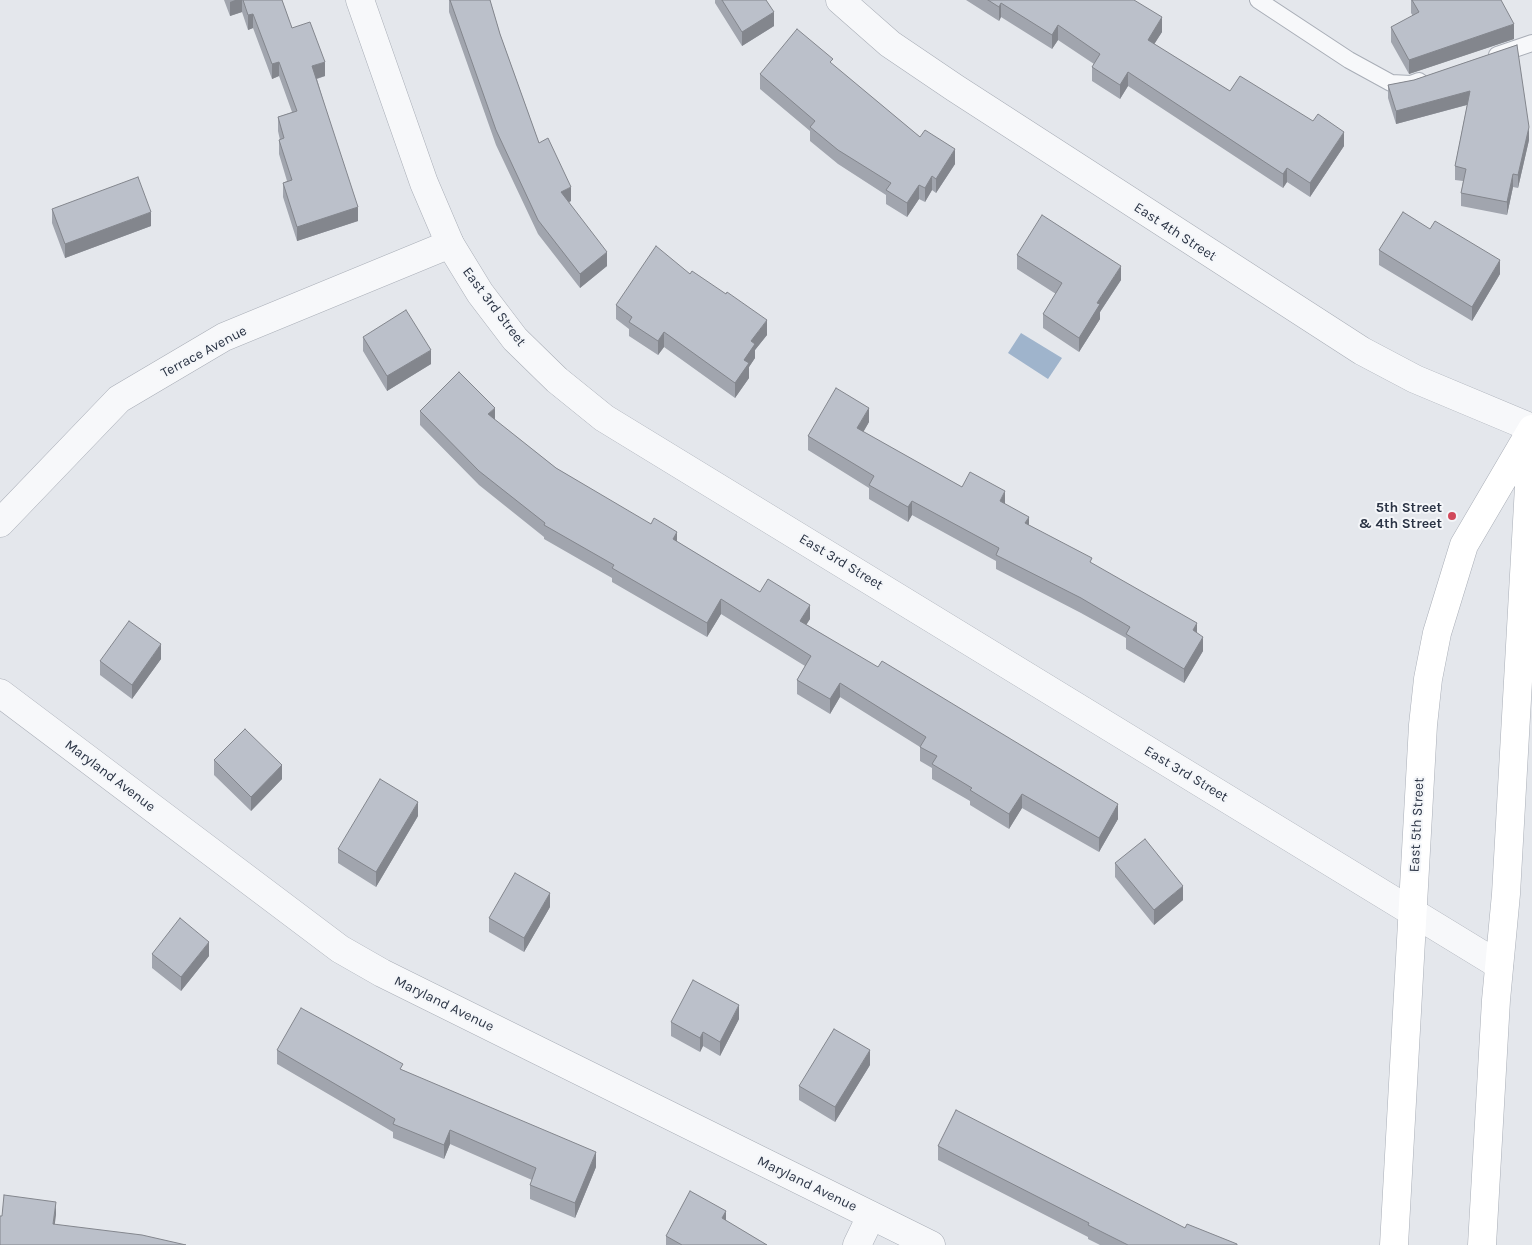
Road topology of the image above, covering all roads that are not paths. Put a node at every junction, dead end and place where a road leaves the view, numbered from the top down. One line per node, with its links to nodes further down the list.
1 (360, 0): 7 (street, East 3rd Street)
2 (840, 0): 8 (street, East 4th Street)
3 (1258, 0): 6 (lane)
4 (1532, 43): 5 (lane)
5 (1485, 59)
6 (1439, 74)
7 (450, 244): 9 (street, Terrace Avenue); 11 (street, East 3rd Street)
8 (1532, 430): 11 (main road, East 5th Street); 12 (main road)
9 (0, 522)
10 (0, 693): 13 (street, Maryland Avenue)
11 (1412, 912): 12 (street, East 3rd Street); 16 (main road, East 5th Street)
12 (1499, 965): 17 (main road)
13 (871, 1216): 14 (street); 15 (street, Maryland Avenue)
14 (858, 1245)
15 (931, 1245)
16 (1394, 1245)
17 (1482, 1245)

